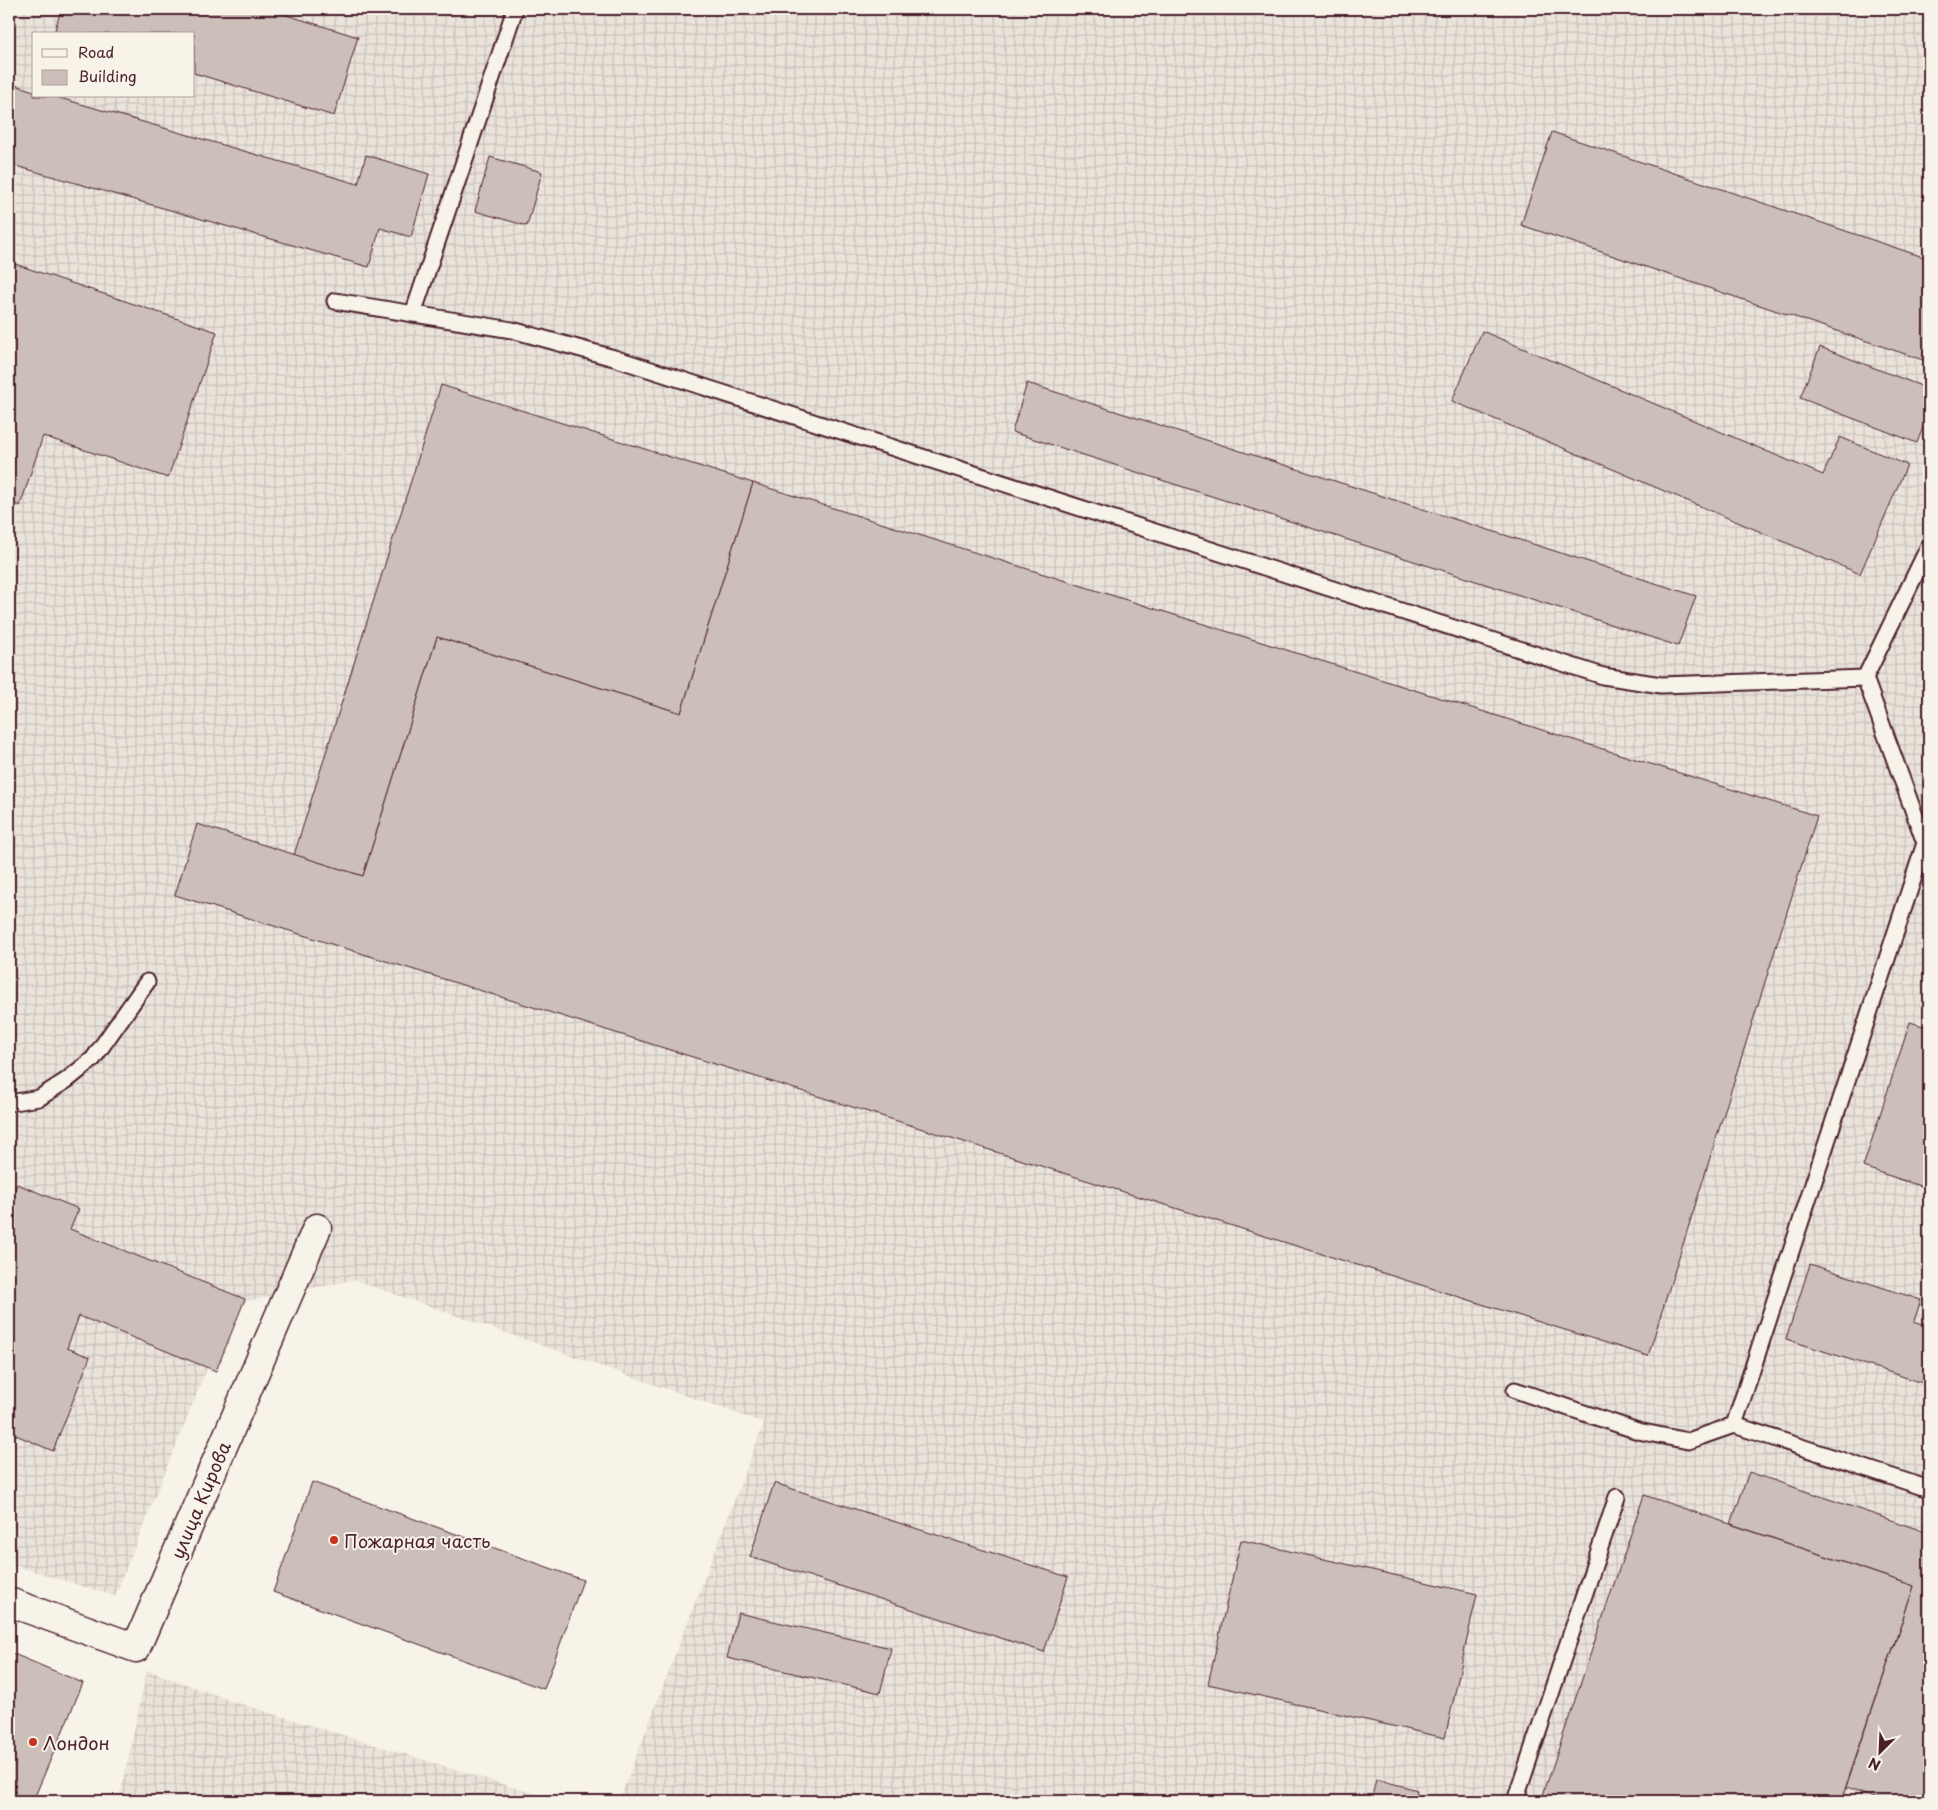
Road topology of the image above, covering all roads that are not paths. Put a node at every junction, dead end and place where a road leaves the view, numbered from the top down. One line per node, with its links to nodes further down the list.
1 (515, 9): 3 (lane)
2 (335, 301): 3 (lane)
3 (414, 314): 5 (lane)
4 (1929, 546): 5 (lane)
5 (1866, 678): 6 (lane)
6 (1927, 842): 11 (lane)
7 (147, 982): 8 (lane)
8 (9, 1103)
9 (317, 1228): 14 (street, улица Кирова)
10 (1515, 1390): 11 (lane)
11 (1734, 1425): 12 (lane)
12 (1929, 1489)
13 (1617, 1497): 15 (lane)
14 (9, 1602)
15 (1515, 1801)

